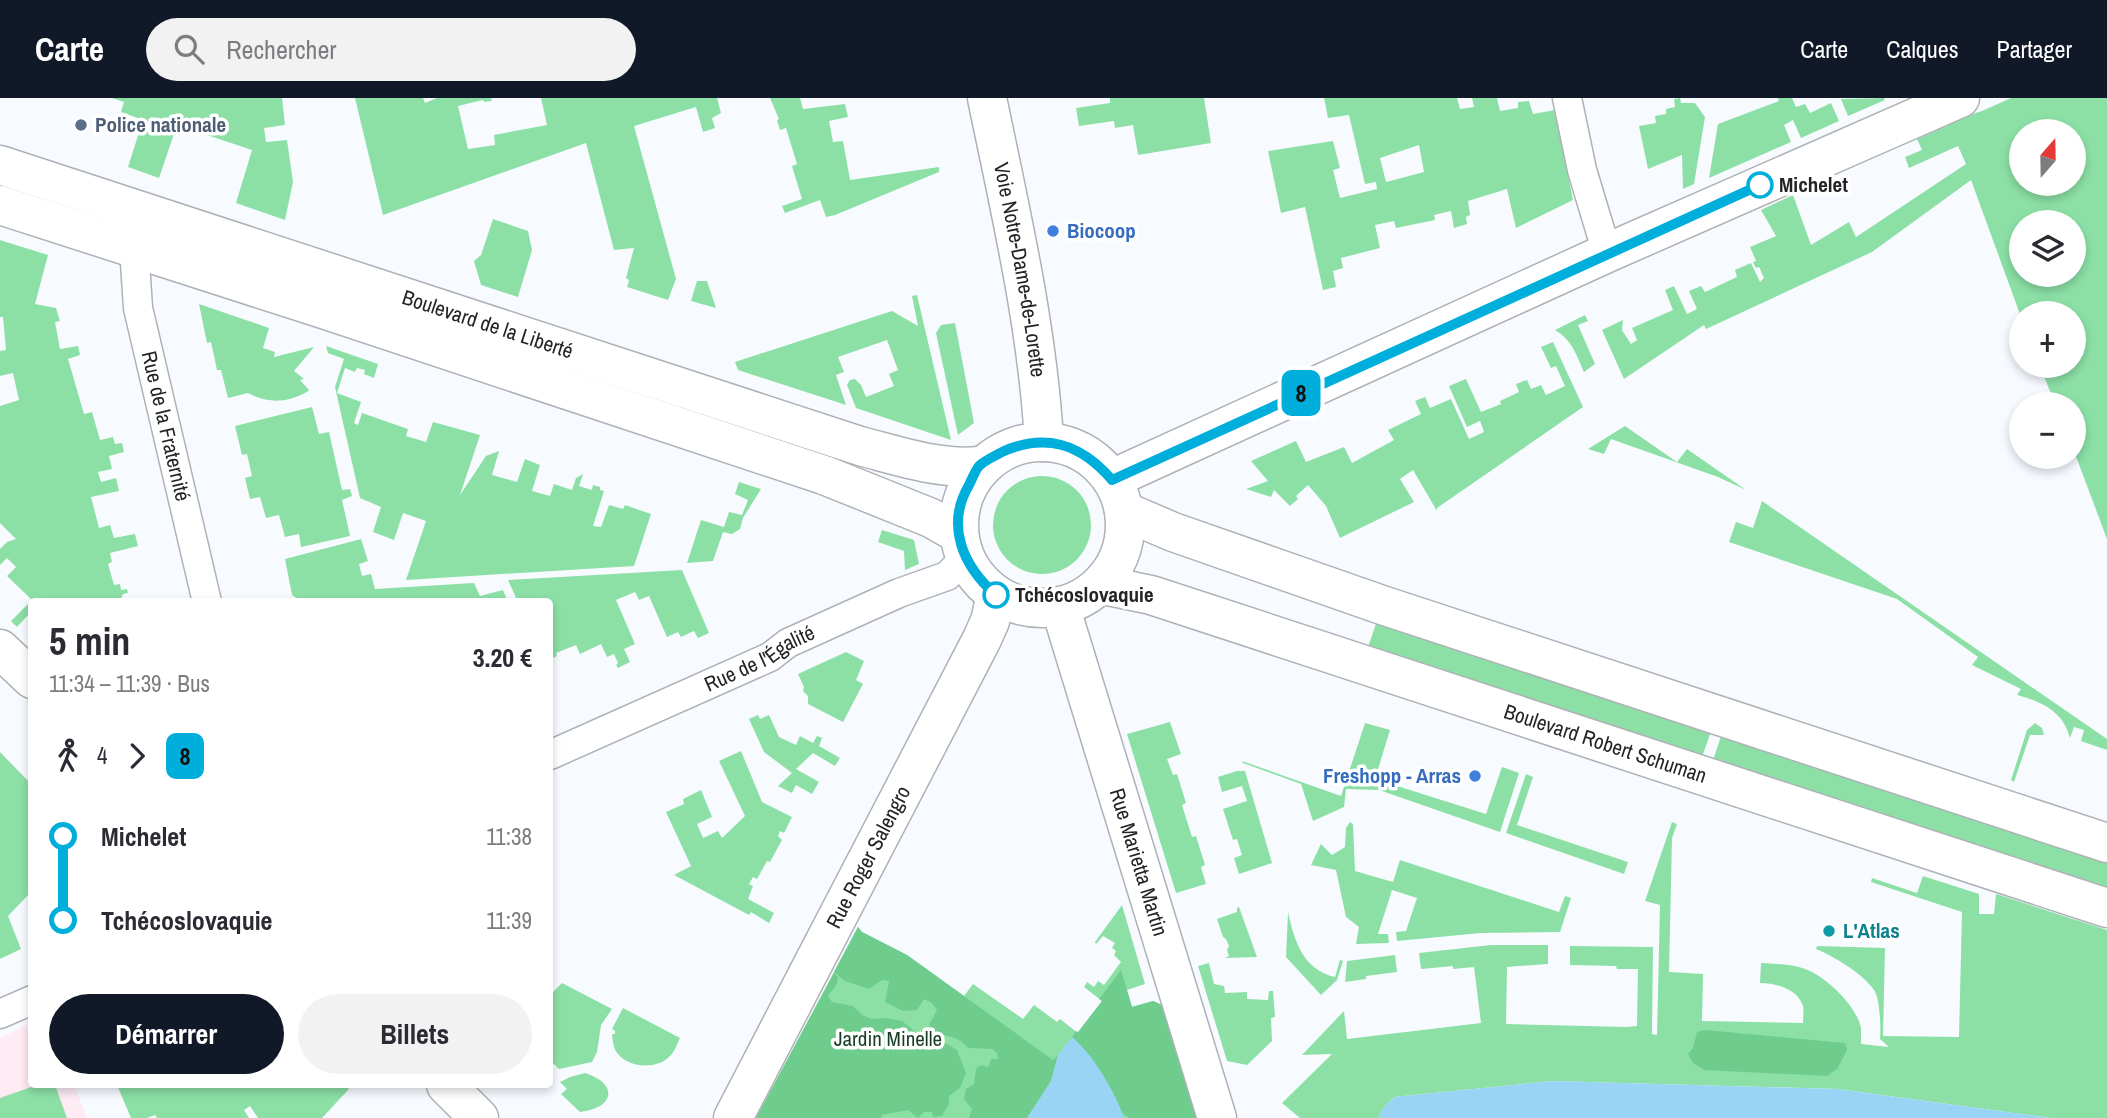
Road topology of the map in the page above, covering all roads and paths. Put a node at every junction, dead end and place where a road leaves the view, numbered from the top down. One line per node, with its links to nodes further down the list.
1 (987, 98): 9 (main road, Voie Notre-Dame-de-Lorette)
2 (1567, 98): 8 (street)
3 (1960, 98): 8 (main road)
4 (0, 165): 6 (main road, Boulevard de la Liberté)
5 (0, 205): 7 (main road, Boulevard de la Liberté)
6 (146, 213): 7 (street, Rue de la Fraternité); 10 (main road, Boulevard de la Liberté)
7 (137, 250): 12 (main road, Boulevard de la Liberté); 15 (street, Rue de la Fraternité)
8 (1607, 253): 11 (main road)
9 (1044, 442): 10 (main road); 11 (main road)
10 (979, 466): 12 (main road)
11 (1118, 495): 13 (main road); 20 (main road)
12 (962, 546): 14 (main road); 19 (street, Rue de l'Égalité)
13 (1102, 585): 16 (main road); 21 (main road, Boulevard Robert Schuman)
14 (996, 595): 16 (main road); 26 (main road, Rue Roger Salengro)
15 (206, 598)
16 (1060, 606): 27 (main road, Rue Marietta Martin)
17 (0, 649): 18 (main road)
18 (28, 675)
19 (553, 754)
20 (2107, 843)
21 (2107, 908)
22 (28, 1002): 23 (street)
23 (0, 1014)
24 (449, 1088): 25 (main road)
25 (479, 1118)
26 (733, 1118)
27 (1217, 1118)

